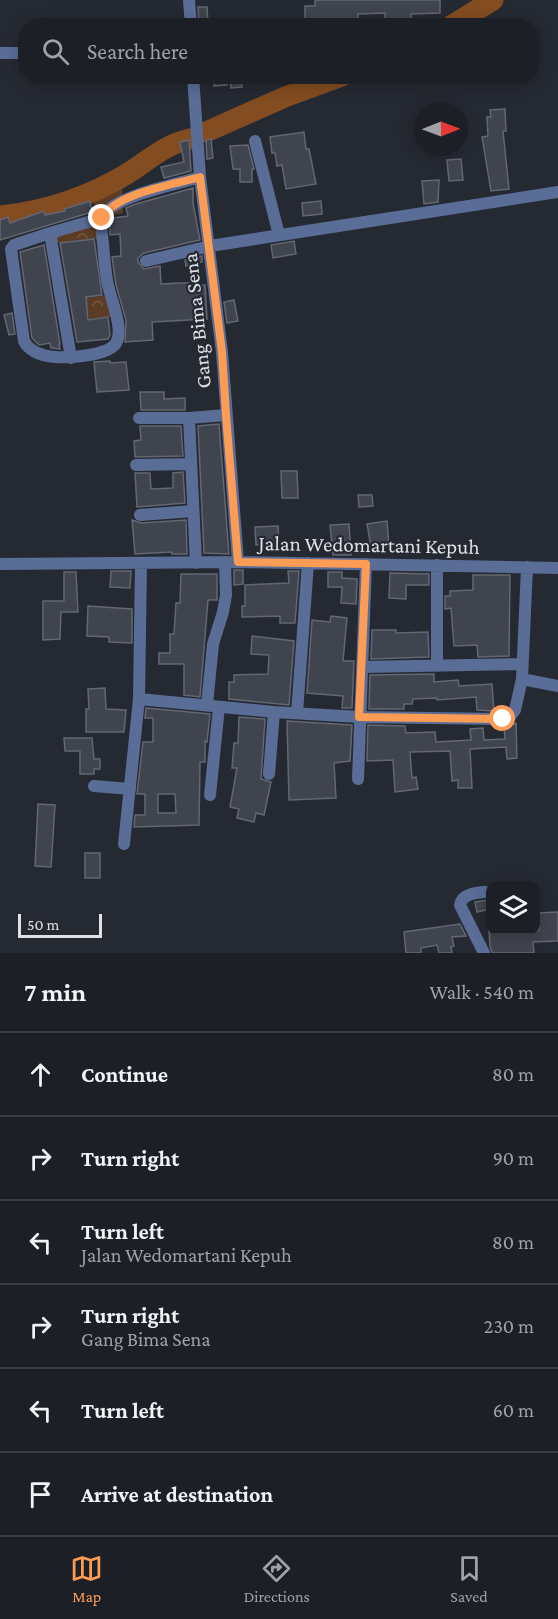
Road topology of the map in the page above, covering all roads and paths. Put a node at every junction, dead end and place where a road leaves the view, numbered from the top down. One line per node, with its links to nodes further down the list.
1 (189, 0): 2 (street)
2 (190, 18)
3 (0, 53): 4 (street)
4 (18, 53)
5 (194, 84): 7 (street, Gang Bima Sena)
6 (255, 141): 11 (street)
7 (200, 177): 9 (street); 12 (street, Gang Bima Sena)
8 (558, 192): 11 (street)
9 (102, 218): 10 (street); 14 (street)
10 (50, 233): 14 (street); 14 (street)
11 (279, 235): 12 (street)
12 (210, 246): 13 (street); 15 (street, Gang Bima Sena)
13 (146, 261)
14 (71, 358)
15 (226, 415): 17 (street); 23 (street, Gang Bima Sena)
16 (139, 418): 17 (street)
17 (189, 418): 18 (street)
18 (191, 464): 19 (street); 20 (street)
19 (136, 465)
20 (192, 511): 21 (street); 24 (street)
21 (140, 515)
22 (225, 562): 23 (street, Jalan Wedomartani Kepuh); 24 (street, Jalan Wedomartani Kepuh); 38 (street)
23 (238, 562): 25 (street, Jalan Wedomartani Kepuh)
24 (196, 563): 27 (street, Jalan Wedomartani Kepuh)
25 (308, 563): 28 (street, Jalan Wedomartani Kepuh); 40 (street)
26 (0, 564): 27 (street, Jalan Wedomartani Kepuh)
27 (141, 564): 37 (street)
28 (366, 564): 29 (street, Jalan Wedomartani Kepuh); 34 (street)
29 (437, 565): 30 (street, Jalan Wedomartani Kepuh); 33 (street)
30 (527, 567): 31 (street, Jalan Wedomartani Kepuh); 32 (street)
31 (558, 568)
32 (522, 664): 33 (street); 35 (street)
33 (437, 666): 34 (street)
34 (362, 667): 41 (street)
35 (522, 678): 36 (street); 41 (street)
36 (558, 686)
37 (139, 699): 38 (street); 45 (street)
38 (213, 706): 39 (street); 46 (street)
39 (274, 712): 40 (street); 42 (street)
40 (297, 713): 41 (street)
41 (359, 717): 43 (street)
42 (269, 774)
43 (358, 779)
44 (94, 786): 45 (street)
45 (130, 789): 47 (street)
46 (210, 795)
47 (124, 844)
48 (484, 892): 49 (street)
49 (484, 953)

